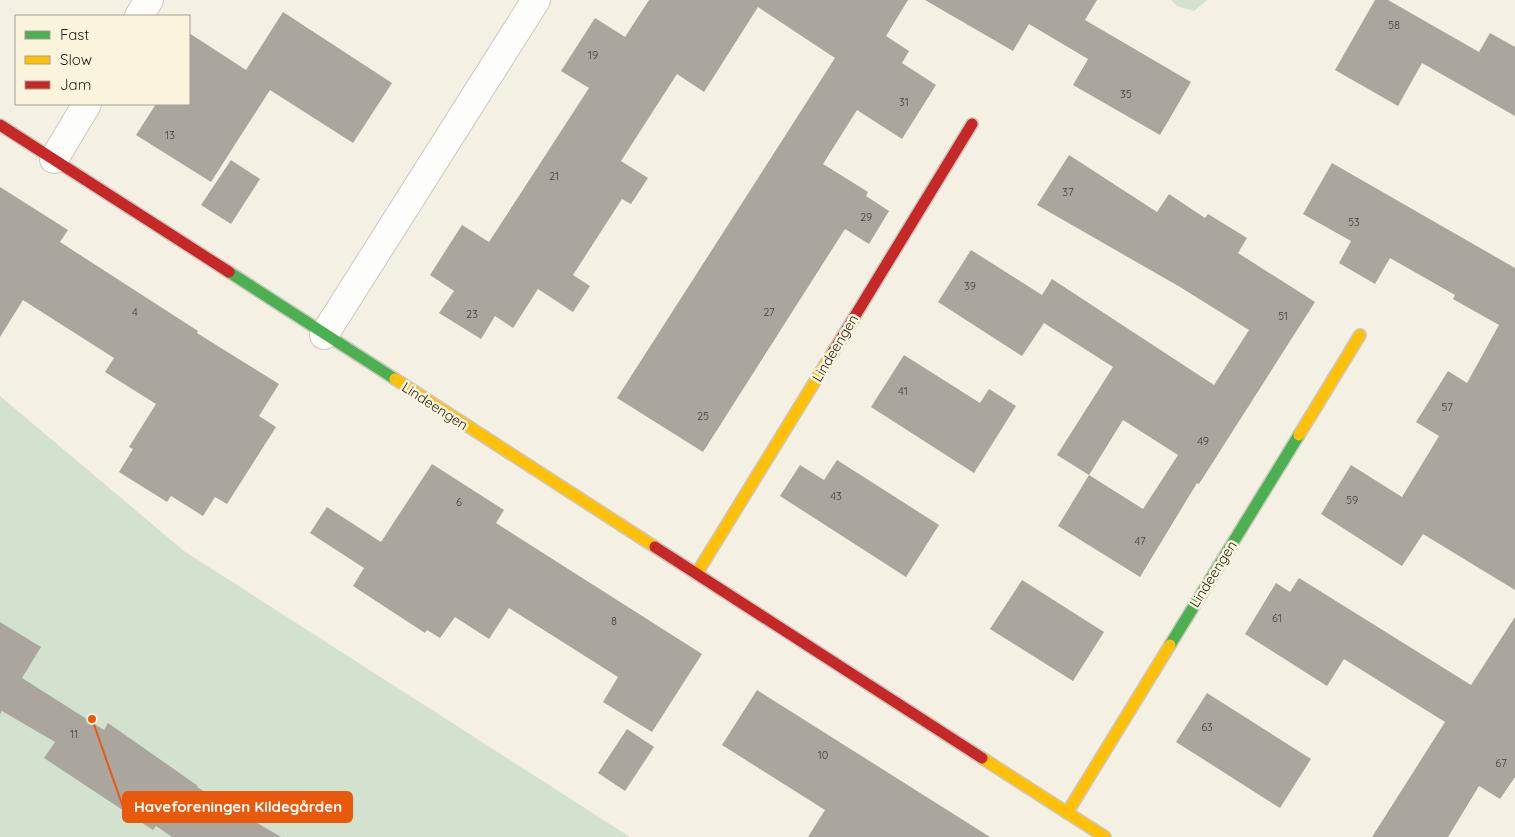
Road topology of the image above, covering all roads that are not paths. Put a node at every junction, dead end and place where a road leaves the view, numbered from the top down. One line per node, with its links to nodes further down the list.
1 (149, 0): 3 (street)
2 (536, 0): 8 (street)
3 (140, 15)
4 (86, 105): 7 (street)
5 (972, 124): 10 (street, Lindeengen)
6 (0, 125): 7 (street, Lindeengen)
7 (54, 159): 8 (street, Lindeengen)
8 (324, 335): 10 (street, Lindeengen)
9 (1360, 335): 11 (street, Lindeengen)
10 (697, 573): 11 (street, Lindeengen)
11 (1067, 813): 12 (street, Lindeengen)
12 (1105, 837)

